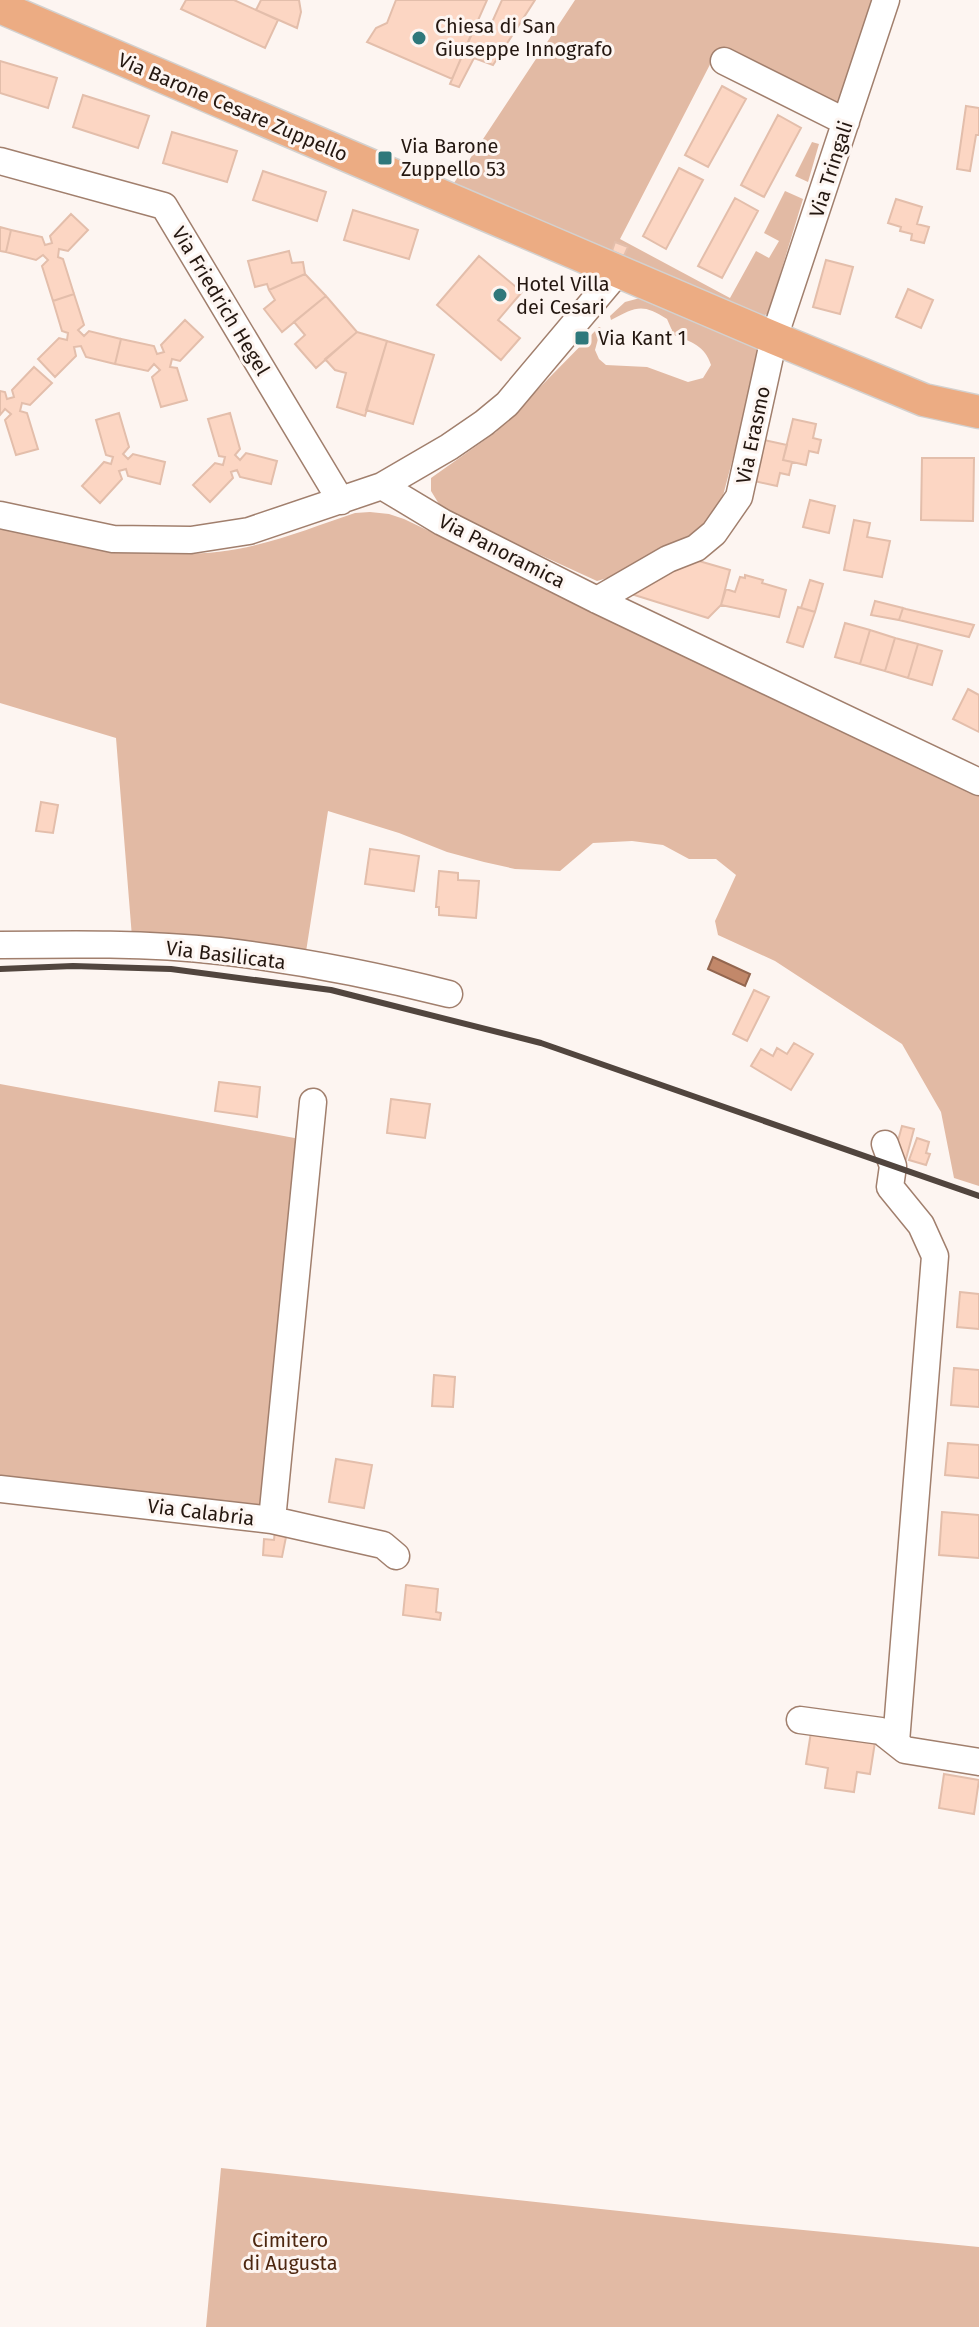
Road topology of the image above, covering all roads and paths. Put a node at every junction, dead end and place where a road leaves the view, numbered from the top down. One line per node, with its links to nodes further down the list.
1 (886, 0): 4 (street, Via Tringali)
2 (0, 7): 6 (main road, Via Barone Cesare Zuppello)
3 (724, 61): 4 (street)
4 (846, 122): 7 (street, Via Tringali)
5 (0, 161): 10 (street, Via Friedrich Hegel)
6 (618, 272): 7 (main road, Via Barone Cesare Zuppello); 9 (street)
7 (774, 338): 8 (main road, Via Barone Cesare Zuppello); 12 (street, Via Erasmo)
8 (979, 412)
9 (382, 486): 10 (street); 12 (street, Via Panoramica)
10 (341, 501): 11 (street)
11 (0, 515)
12 (597, 600): 13 (street, Via Panoramica)
13 (979, 782)
14 (0, 945): 15 (street, Via Basilicata)
15 (449, 994)
16 (313, 1102): 19 (street)
17 (885, 1144): 22 (street)
18 (0, 1489): 19 (street, Via Calabria)
19 (272, 1520): 20 (street, Via Calabria)
20 (396, 1556)
21 (800, 1720): 22 (street)
22 (896, 1742): 23 (street)
23 (979, 1762)

